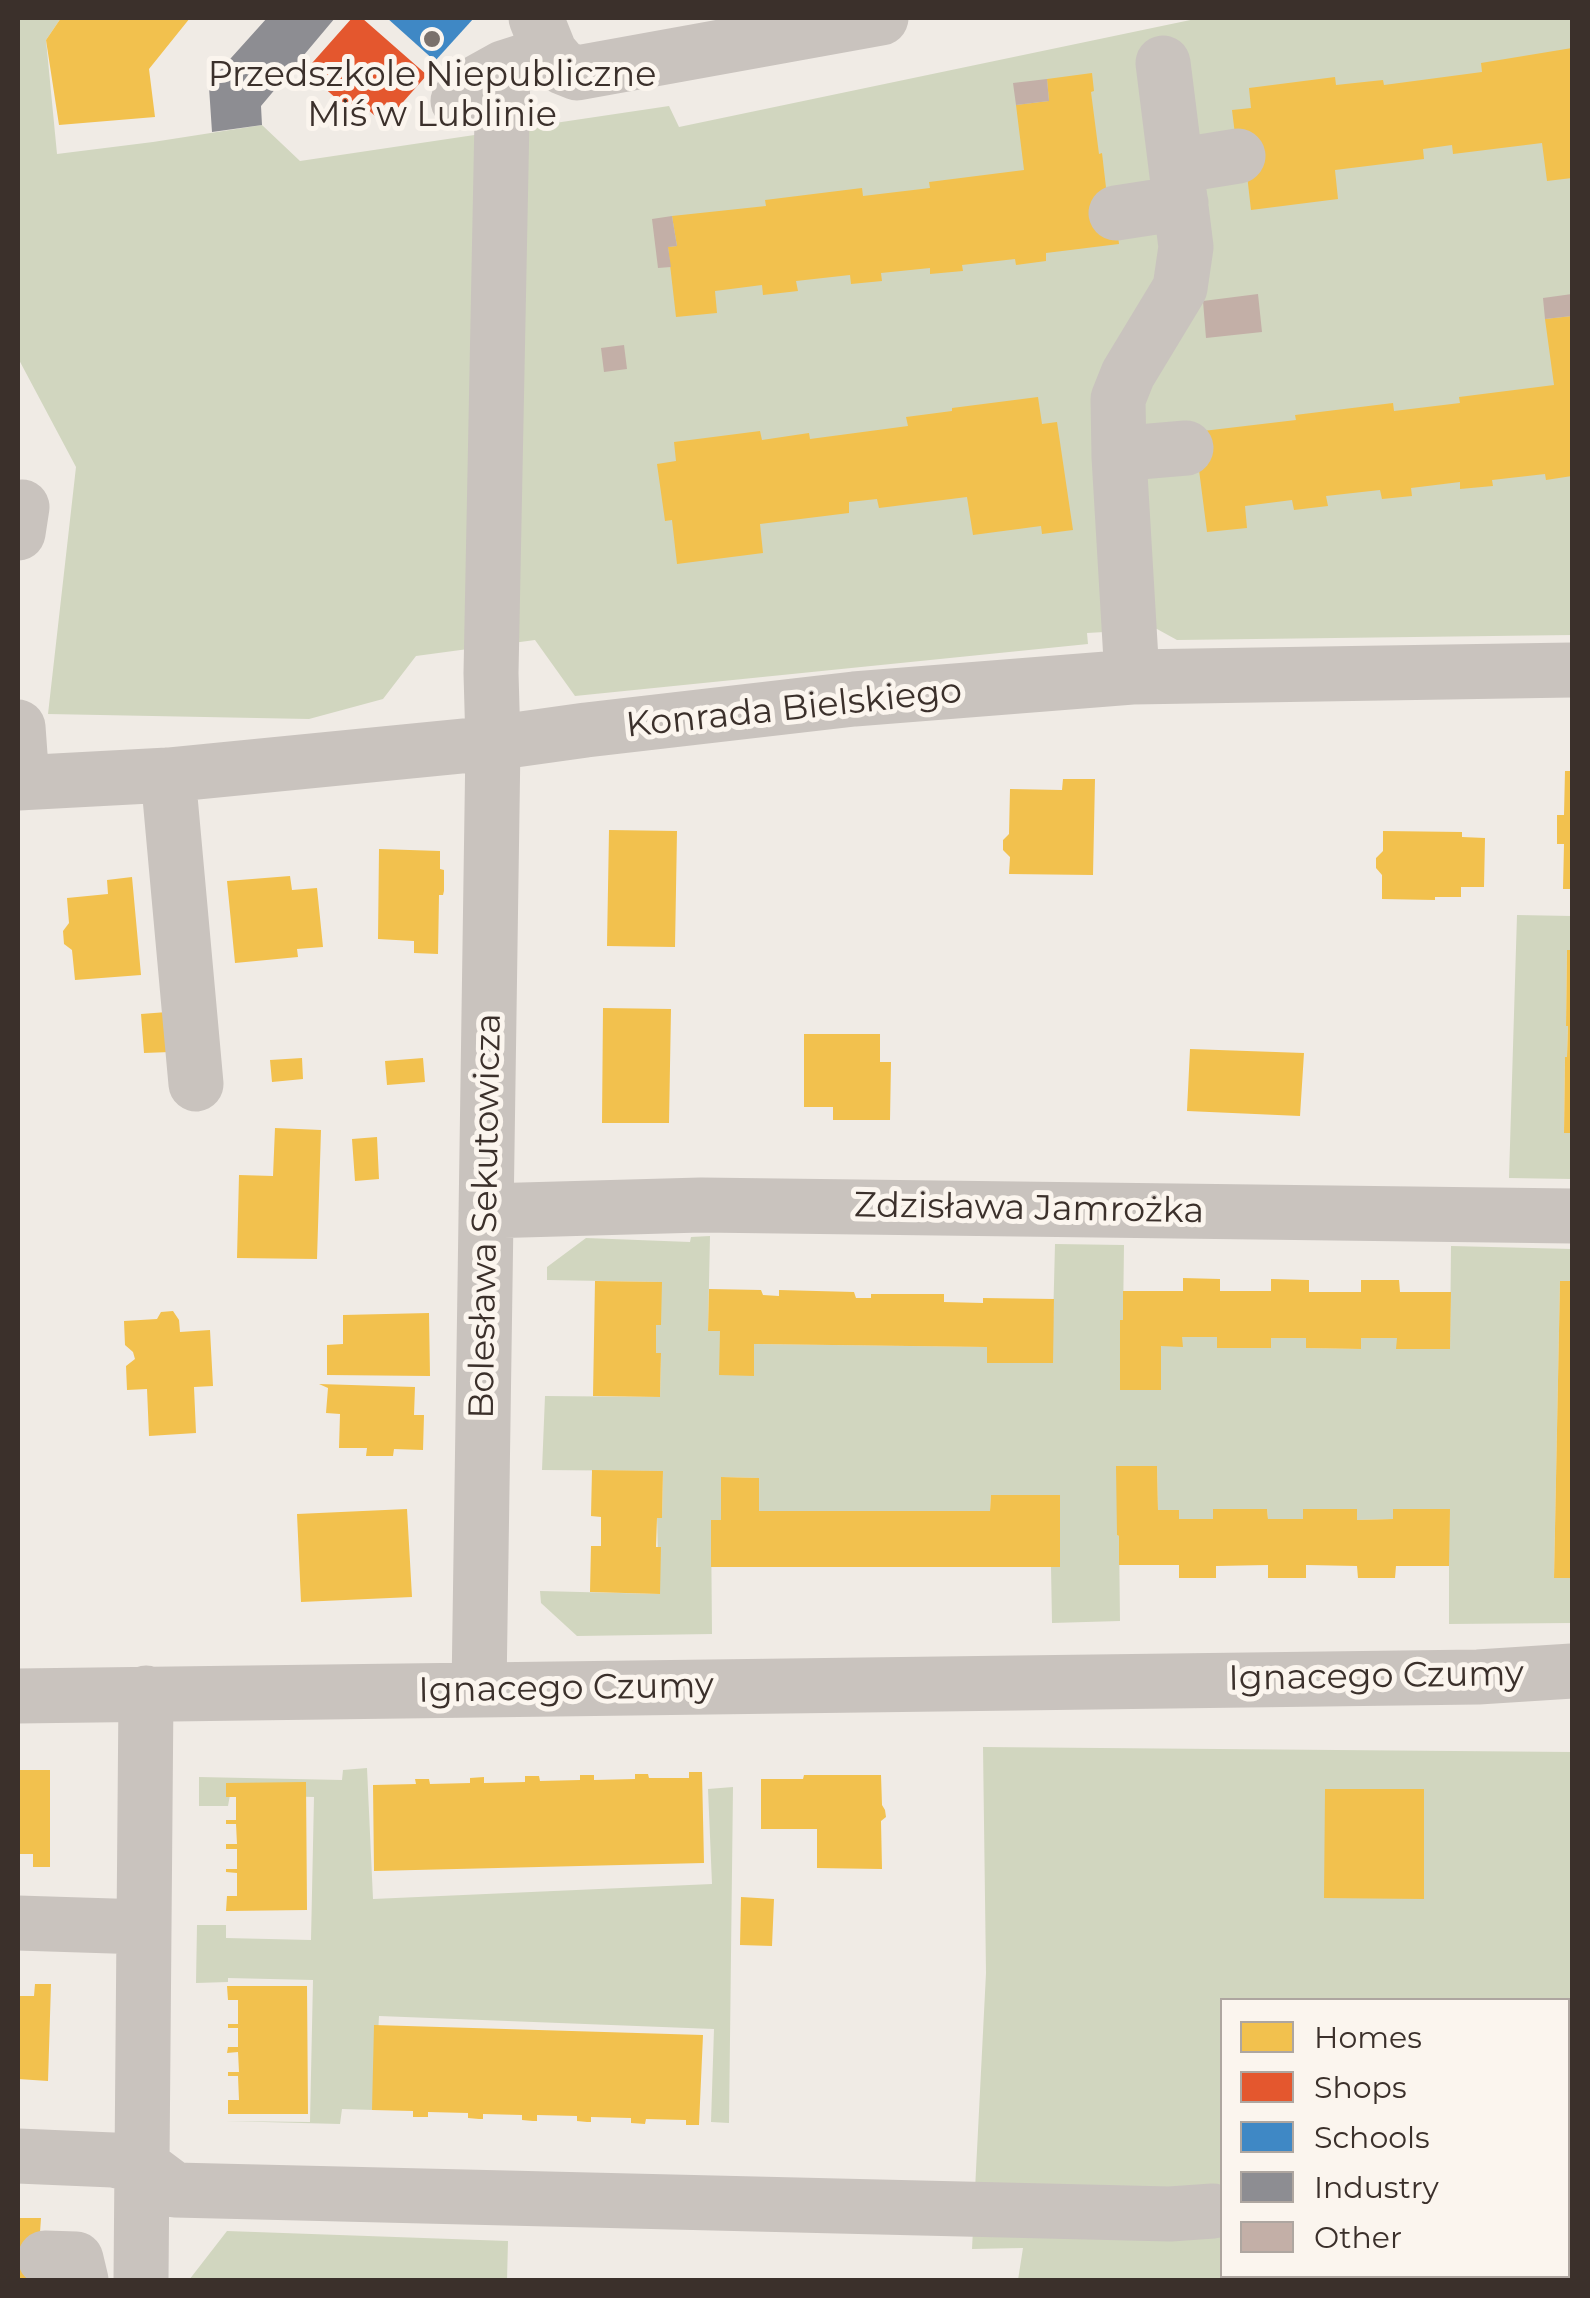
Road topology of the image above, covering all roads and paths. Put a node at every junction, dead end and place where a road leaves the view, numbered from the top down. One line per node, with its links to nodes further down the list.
1 (880, 18): 2 (street)
2 (804, 25): 3 (street)
3 (577, 48): 5 (street); 14 (street, Bolesława Sekutowicza)
4 (1163, 63): 7 (street)
5 (458, 101)
6 (1238, 156): 7 (street)
7 (1178, 185): 8 (street); 10 (street)
8 (1116, 212)
9 (1186, 448): 10 (street)
10 (1119, 457): 12 (street)
11 (1572, 670): 12 (street, Konrada Bielskiego)
12 (1132, 677): 14 (street, Konrada Bielskiego)
13 (18, 728): 16 (street)
14 (492, 743): 15 (street, Konrada Bielskiego); 18 (street, Bolesława Sekutowicza)
15 (168, 775): 16 (street, Konrada Bielskiego); 17 (street)
16 (20, 782)
17 (196, 1084)
18 (486, 1211): 19 (street, Zdzisława Jamrożka); 21 (street, Bolesława Sekutowicza)
19 (1572, 1216)
20 (1572, 1670): 21 (street, Ignacego Czumy)
21 (479, 1690): 22 (street, Ignacego Czumy)
22 (146, 1693): 23 (street, Ignacego Czumy); 25 (street)
23 (18, 1696)
24 (18, 1923): 25 (street)
25 (144, 1927): 27 (street)
26 (18, 2156): 27 (street)
27 (143, 2166): 28 (street); 29 (street)
28 (1213, 2211)
29 (142, 2280)

